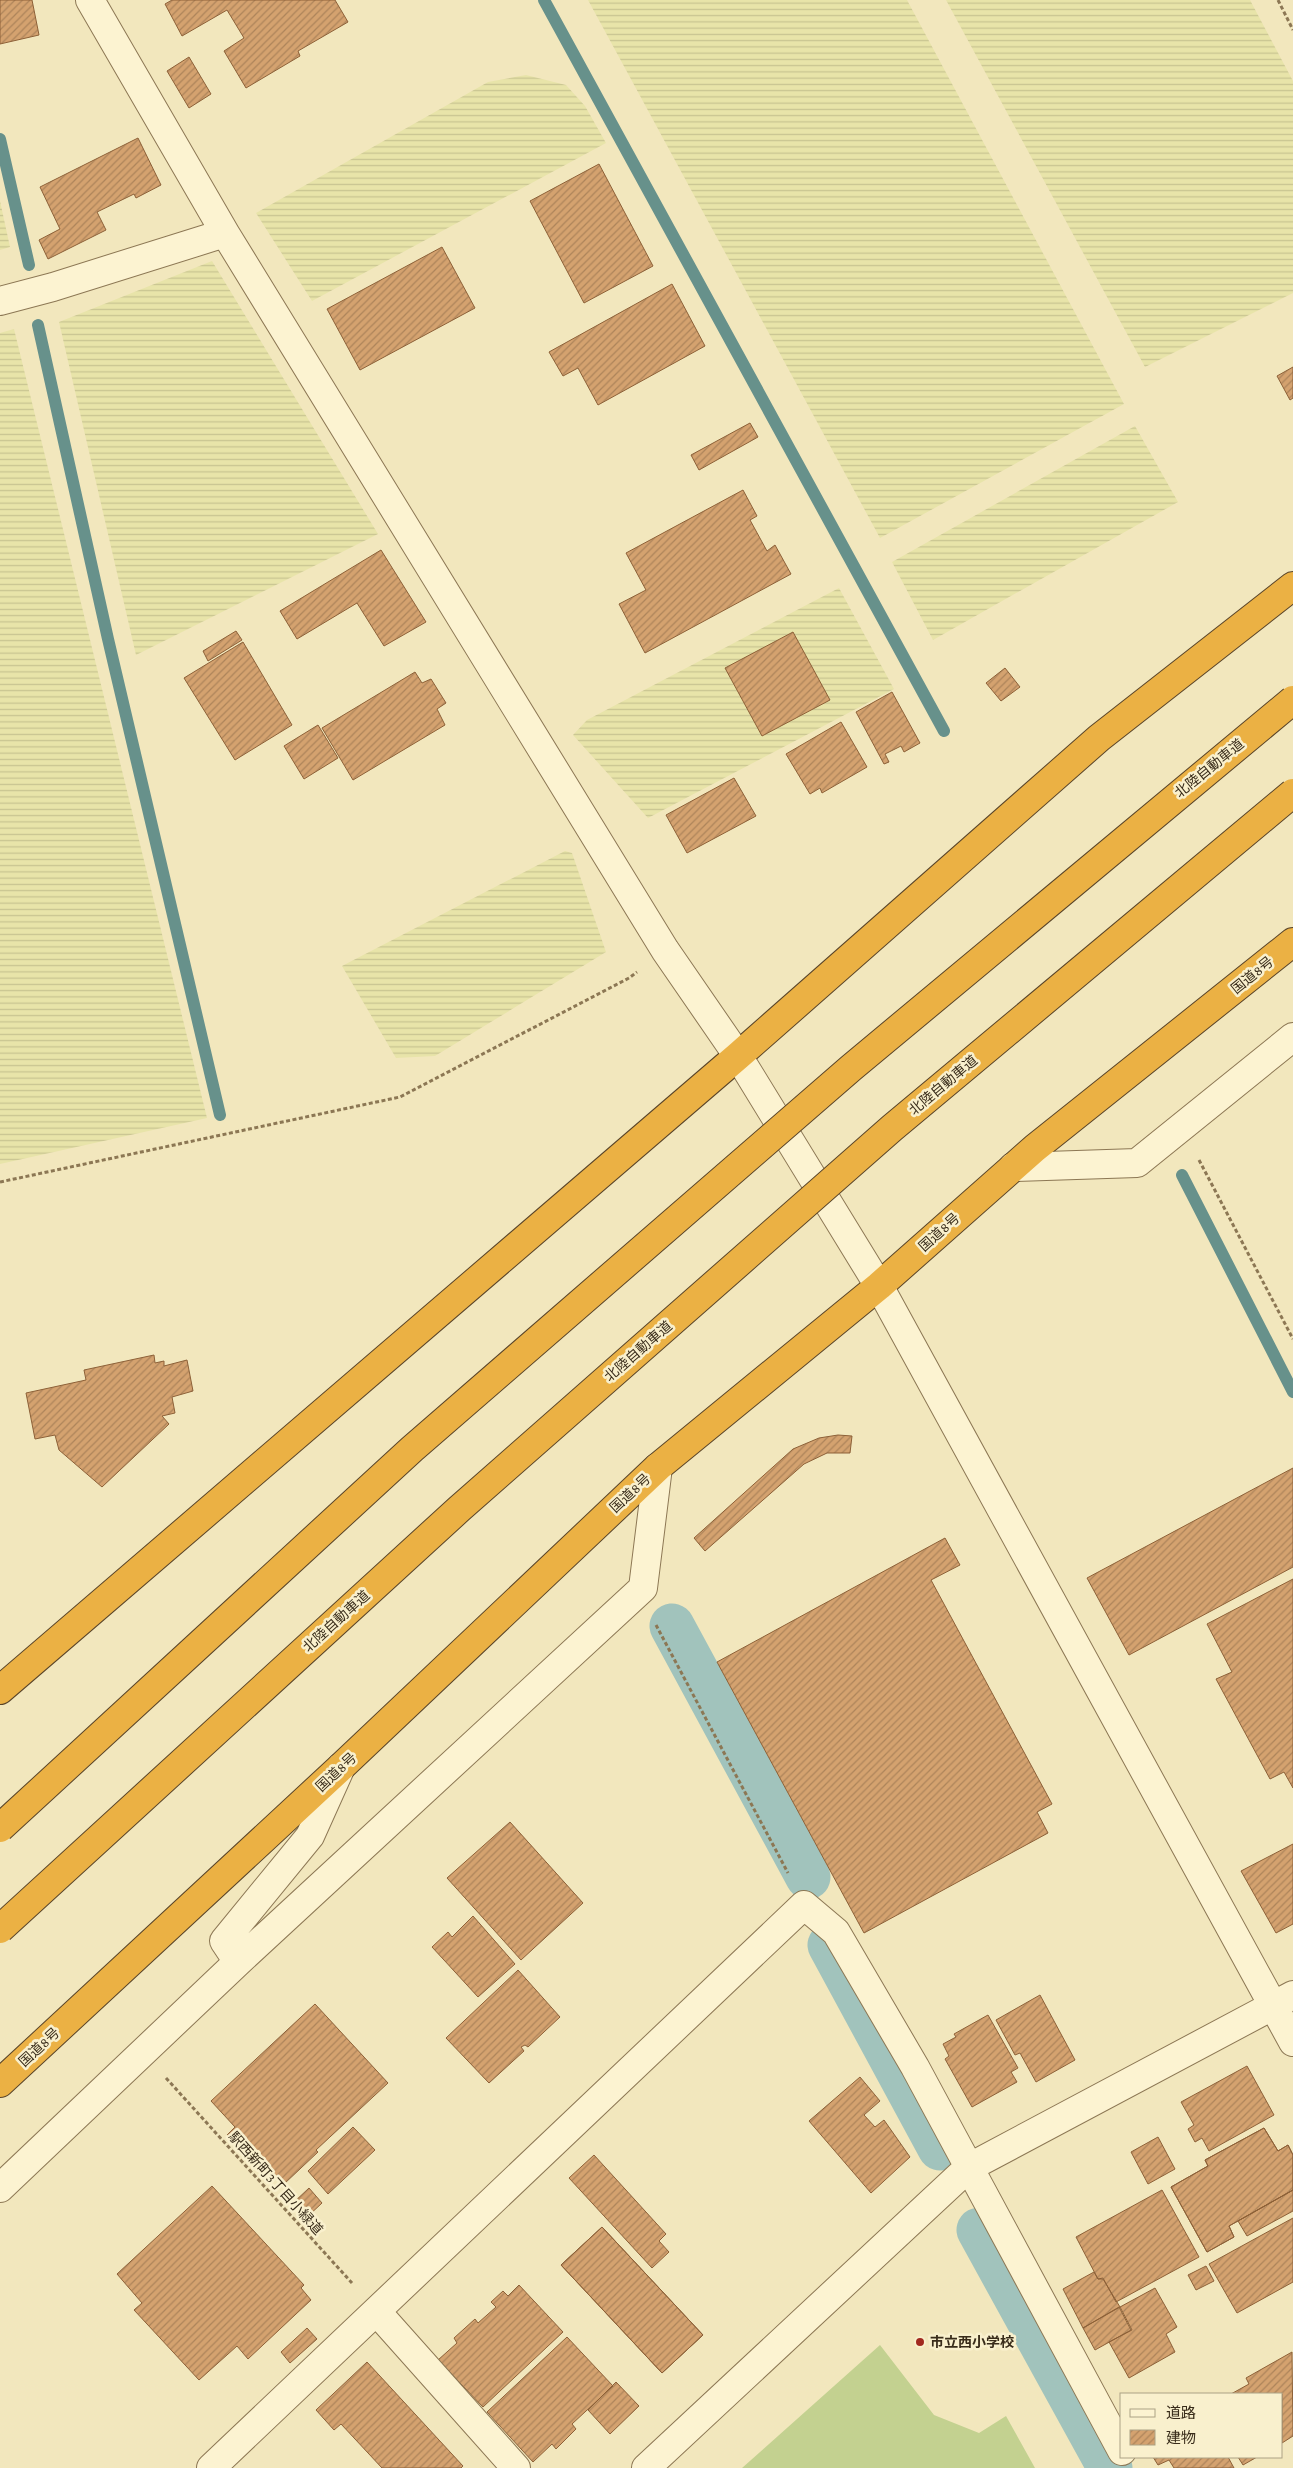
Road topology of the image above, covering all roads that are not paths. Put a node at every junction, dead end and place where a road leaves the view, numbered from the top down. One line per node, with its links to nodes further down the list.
1 (90, 0): 2 (street)
2 (225, 233): 3 (street); 9 (street)
3 (0, 301)
4 (1293, 586): 9 (highway)
5 (1293, 700): 15 (highway, 北陸自動車道, bridge)
6 (1293, 793): 16 (highway, 北陸自動車道, bridge)
7 (1293, 942): 10 (highway, 国道8号)
8 (1293, 1036): 10 (street)
9 (738, 1056): 11 (street); 13 (highway)
10 (1012, 1167): 11 (highway, 国道8号)
11 (879, 1286): 12 (highway, 国道8号); 18 (street)
12 (658, 1467): 14 (highway, 国道8号); 17 (street)
13 (0, 1690)
14 (341, 1767): 17 (street); 20 (highway, 国道8号)
15 (0, 1828)
16 (0, 1929)
17 (238, 1962): 22 (street)
18 (1283, 2000): 19 (street); 21 (street)
19 (1293, 2042)
20 (0, 2082)
21 (968, 2168): 23 (street); 24 (street); 27 (street)
22 (0, 2188)
23 (377, 2312): 25 (street); 26 (street)
24 (1120, 2447)
25 (211, 2468)
26 (516, 2468)
27 (646, 2468)

